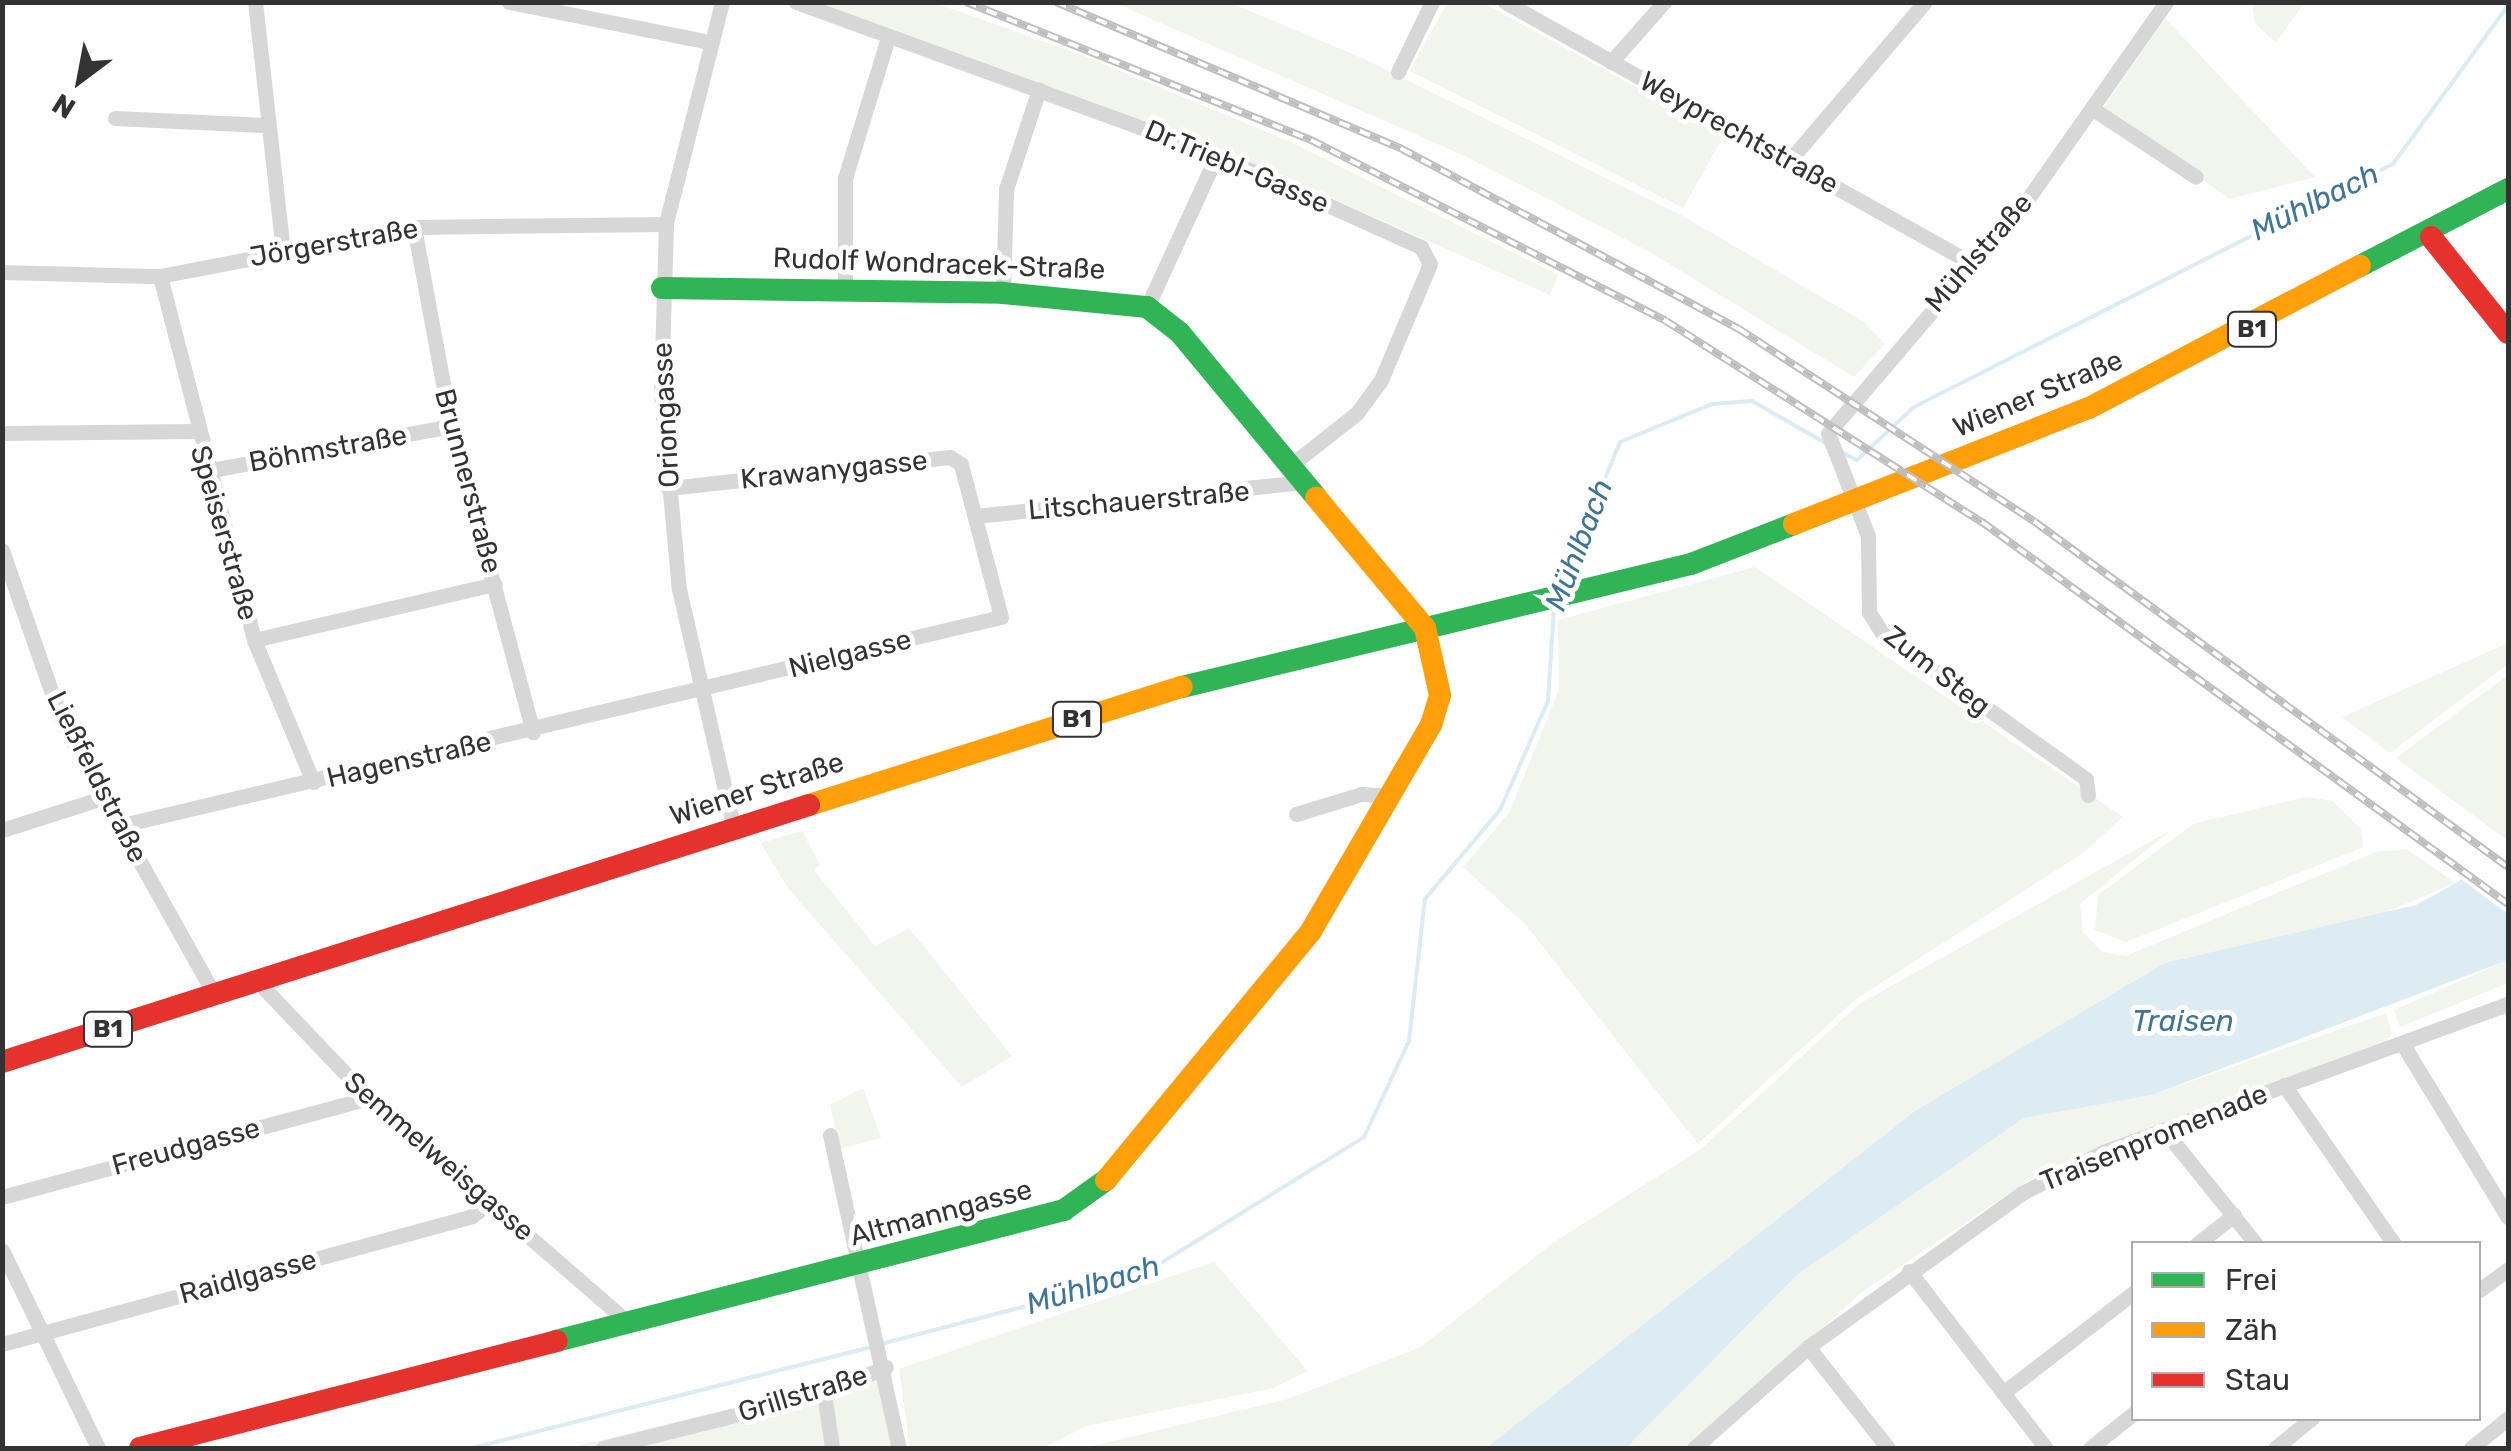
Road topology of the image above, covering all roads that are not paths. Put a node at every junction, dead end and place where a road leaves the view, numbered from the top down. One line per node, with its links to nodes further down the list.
1 (255, 2): 17 (street)
2 (509, 2): 11 (street)
3 (722, 2): 11 (street, Oriongasse)
4 (796, 2): 10 (street, Dr.Triebl-Gasse)
5 (1432, 2): 13 (street)
6 (1505, 2): 12 (street, Weyprechtstraße)
7 (1664, 2): 12 (street)
8 (1925, 2): 19 (street)
9 (2166, 2): 15 (street, Mühlstraße)
10 (888, 37): 14 (street, Dr.Triebl-Gasse); 30 (street)
11 (710, 42): 22 (street, Oriongasse)
12 (1611, 62): 19 (street, Weyprechtstraße)
13 (1398, 72)
14 (1040, 89): 18 (street, Dr.Triebl-Gasse); 31 (street)
15 (2093, 110): 20 (street); 26 (street, Mühlstraße)
16 (115, 118): 17 (street)
17 (262, 125): 25 (street)
18 (1217, 155): 32 (street); 38 (street, Dr.Triebl-Gasse)
19 (1789, 160): 26 (street, Weyprechtstraße)
20 (2196, 177)
21 (2508, 189): 24 (street, Wiener Straße / B1)
22 (666, 224): 23 (street, Jörgerstraße); 29 (street, Oriongasse)
23 (414, 227): 25 (street, Jörgerstraße); 34 (street, Brunnerstraße)
24 (2431, 238): 33 (street); 40 (street, Wiener Straße / B1)
25 (282, 251): 28 (street, Jörgerstraße)
26 (1973, 264): 40 (street, Mühlstraße)
27 (2, 272): 28 (street, Jörgerstraße)
28 (160, 276): 35 (street, Speiserstraße)
29 (662, 288): 30 (street, Rudolf Wondracek-Straße); 39 (street, Oriongasse)
30 (845, 290): 31 (street, Rudolf Wondracek-Straße)
31 (1003, 294): 32 (street, Rudolf Wondracek-Straße)
32 (1147, 307): 38 (street)
33 (2508, 333)
34 (451, 426): 37 (street, Böhmstraße); 43 (street, Brunnerstraße)
35 (196, 431): 36 (street); 37 (street, Speiserstraße)
36 (2, 433)
37 (206, 471): 46 (street, Speiserstraße)
38 (1297, 474): 41 (street, Litschauerstraße); 45 (street)
39 (668, 488): 41 (street, Krawanygasse); 47 (street, Oriongasse)
40 (1856, 504): 45 (street, Wiener Straße / B1); 50 (street, Zum Steg)
41 (975, 516): 44 (street, Krawanygasse)
42 (2, 550): 52 (street, Ließfeldstraße)
43 (495, 584): 46 (street); 48 (street, Brunnerstraße)
44 (1001, 617): 47 (street, Nielgasse)
45 (1425, 628): 51 (street, Altmanngasse); 55 (street, Wiener Straße / B1)
46 (254, 640): 49 (street, Speiserstraße)
47 (700, 692): 48 (street, Hagenstraße); 55 (street, Oriongasse)
48 (533, 732): 49 (street, Hagenstraße)
49 (313, 782): 54 (street, Hagenstraße)
50 (2088, 795)
51 (1389, 796): 53 (street); 74 (street, Altmanngasse)
52 (102, 798): 54 (street, Ließfeldstraße); 56 (street)
53 (1296, 814)
54 (118, 826): 58 (street, Ließfeldstraße)
55 (734, 828): 57 (street, Wiener Straße / B1)
56 (2, 830)
57 (257, 981): 58 (street, Wiener Straße / B1); 63 (street, Semmelweisgasse)
58 (214, 994): 61 (street, Wiener Straße / B1)
59 (2508, 1004): 60 (street, Traisenpromenade)
60 (2402, 1043): 62 (street, Traisenpromenade); 69 (street)
61 (2, 1062)
62 (2284, 1085): 64 (street, Traisenpromenade); 72 (street)
63 (369, 1098): 66 (street, Freudgasse); 67 (street, Semmelweisgasse)
64 (2164, 1130): 68 (street); 76 (street, Traisenpromenade)
65 (830, 1135): 74 (street)
66 (2, 1197)
67 (490, 1202): 79 (street, Semmelweisgasse); 80 (street, Raidlgasse)
68 (2234, 1215): 70 (street); 71 (street)
69 (2508, 1217)
70 (2201, 1241)
71 (2254, 1241)
72 (2392, 1241)
73 (2, 1250): 80 (street)
74 (863, 1265): 79 (street, Altmanngasse); 83 (street)
75 (2508, 1269): 77 (street)
76 (1909, 1270): 82 (street, Traisenpromenade); 85 (street)
77 (2481, 1289)
78 (2131, 1294): 85 (street)
79 (630, 1324): 91 (street, Altmanngasse)
80 (40, 1334): 81 (street, Raidlgasse); 90 (street)
81 (2, 1344)
82 (1808, 1346): 89 (street, Traisenpromenade); 97 (street)
83 (886, 1367): 84 (street, Grillstraße); 94 (street)
84 (824, 1393): 92 (street, Grillstraße); 93 (street)
85 (2003, 1393): 98 (street)
86 (2131, 1416): 99 (street)
87 (2508, 1418): 101 (street)
88 (2308, 1421): 100 (street)
89 (1711, 1433): 95 (street, Traisenpromenade); 96 (street)
90 (98, 1448)
91 (140, 1448)
92 (603, 1448)
93 (832, 1448)
94 (899, 1448)
95 (1694, 1448)
96 (1724, 1448)
97 (1888, 1448)
98 (2046, 1448)
99 (2090, 1448)
100 (2275, 1448)
101 (2471, 1448)

